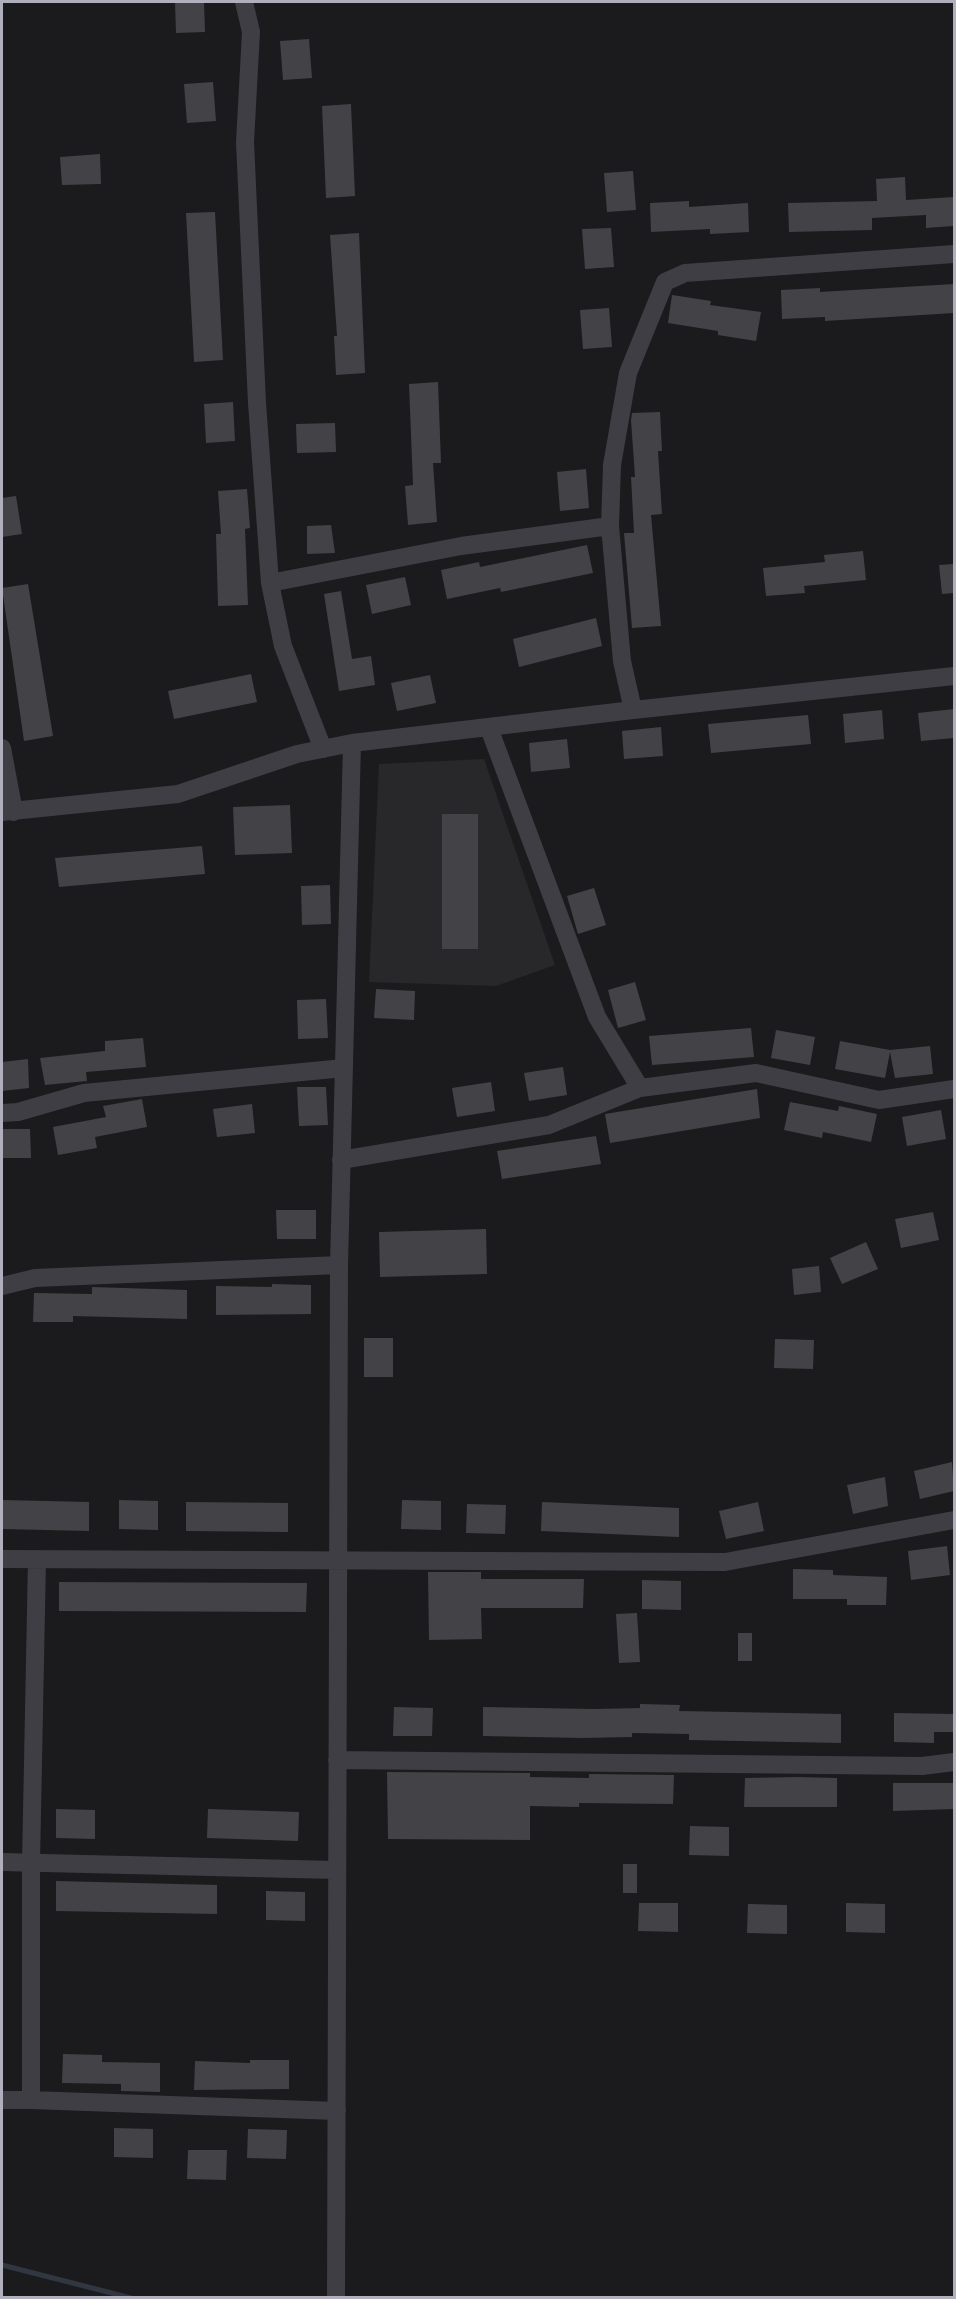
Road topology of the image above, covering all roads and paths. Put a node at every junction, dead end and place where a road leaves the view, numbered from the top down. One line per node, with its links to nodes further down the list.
1 (243, 2): 4 (street)
2 (954, 254): 3 (street)
3 (610, 526): 4 (street); 6 (street)
4 (270, 583): 10 (street)
5 (954, 676): 6 (street)
6 (633, 710): 7 (street)
7 (489, 728): 8 (street); 13 (street)
8 (352, 743): 10 (street); 12 (street)
9 (2, 748): 11 (street)
10 (323, 749): 11 (street)
11 (8, 812)
12 (344, 1068): 15 (street); 16 (street)
13 (640, 1088): 14 (street); 16 (street)
14 (954, 1089)
15 (2, 1113)
16 (341, 1160): 17 (street)
17 (339, 1265): 18 (street); 21 (street)
18 (2, 1286)
19 (954, 1520): 21 (street)
20 (2, 1558): 22 (street)
21 (340, 1558): 22 (street); 23 (street)
22 (37, 1559): 26 (street)
23 (337, 1760): 24 (street); 27 (street)
24 (954, 1762)
25 (2, 1862): 26 (street)
26 (32, 1863): 27 (street); 29 (street)
27 (336, 1870): 30 (street)
28 (2, 2100): 29 (street)
29 (31, 2100): 30 (street)
30 (337, 2111): 31 (street)
31 (336, 2298)

